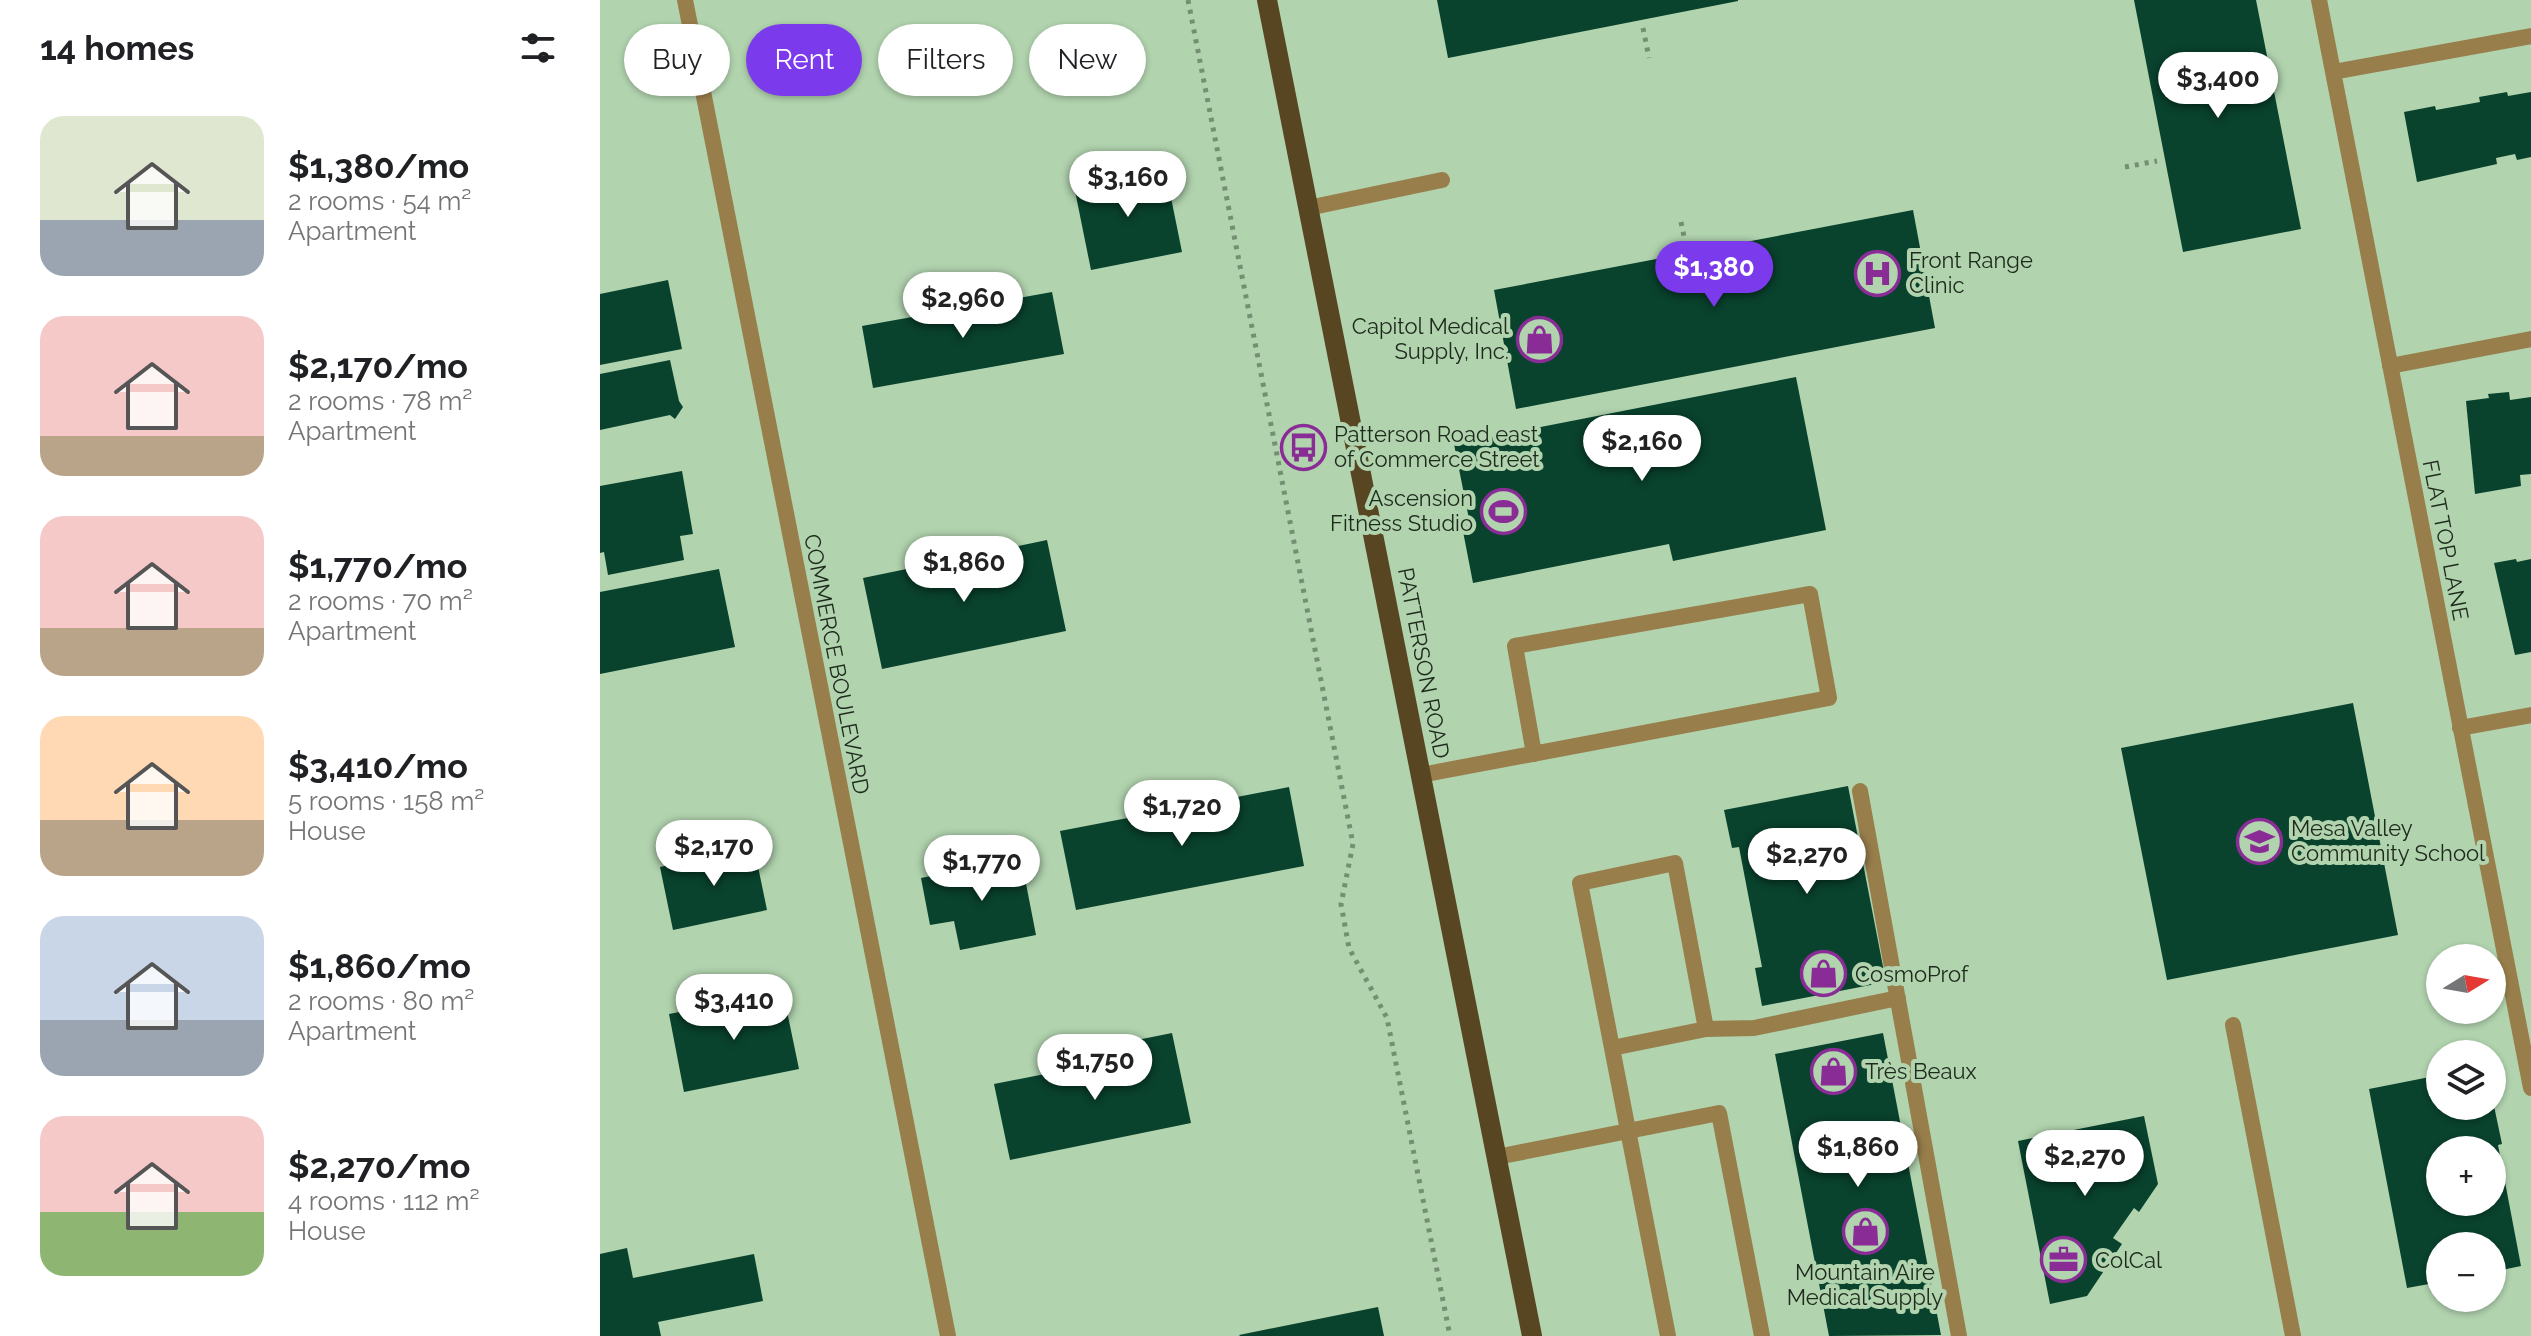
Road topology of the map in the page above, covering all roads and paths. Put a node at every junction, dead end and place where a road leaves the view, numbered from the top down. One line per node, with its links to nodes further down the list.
1 (685, 0): 29 (street, COMMERCE BOULEVARD)
2 (1188, 0): 30 (path)
3 (1267, 0): 12 (main road, PATTERSON ROAD)
4 (2319, 0): 8 (street, FLAT TOP LANE)
5 (1643, 28): 7 (path)
6 (2531, 36): 8 (street)
7 (1649, 58)
8 (2333, 72): 16 (street, FLAT TOP LANE)
9 (2157, 161): 10 (path)
10 (2125, 167)
11 (1442, 180): 12 (street)
12 (1308, 208): 20 (main road, PATTERSON ROAD)
13 (1681, 222): 14 (path)
14 (1687, 251)
15 (2531, 339): 16 (street)
16 (2390, 366): 18 (street, FLAT TOP LANE)
17 (2531, 715): 18 (street)
18 (2460, 728): 26 (street, FLAT TOP LANE)
19 (1534, 754): 19 (street); 20 (street)
20 (1421, 775): 28 (main road, PATTERSON ROAD)
21 (1860, 791): 22 (street)
22 (1898, 998): 24 (street); 34 (street)
23 (2233, 1025): 35 (street)
24 (1706, 1029): 25 (street); 25 (street)
25 (1612, 1048): 27 (street)
26 (2531, 1088)
27 (1626, 1131): 28 (street); 32 (street); 33 (street)
28 (1497, 1157): 31 (main road, PATTERSON ROAD)
29 (948, 1336)
30 (1450, 1336)
31 (1532, 1336)
32 (1668, 1336)
33 (1762, 1336)
34 (1959, 1336)
35 (2293, 1336)

